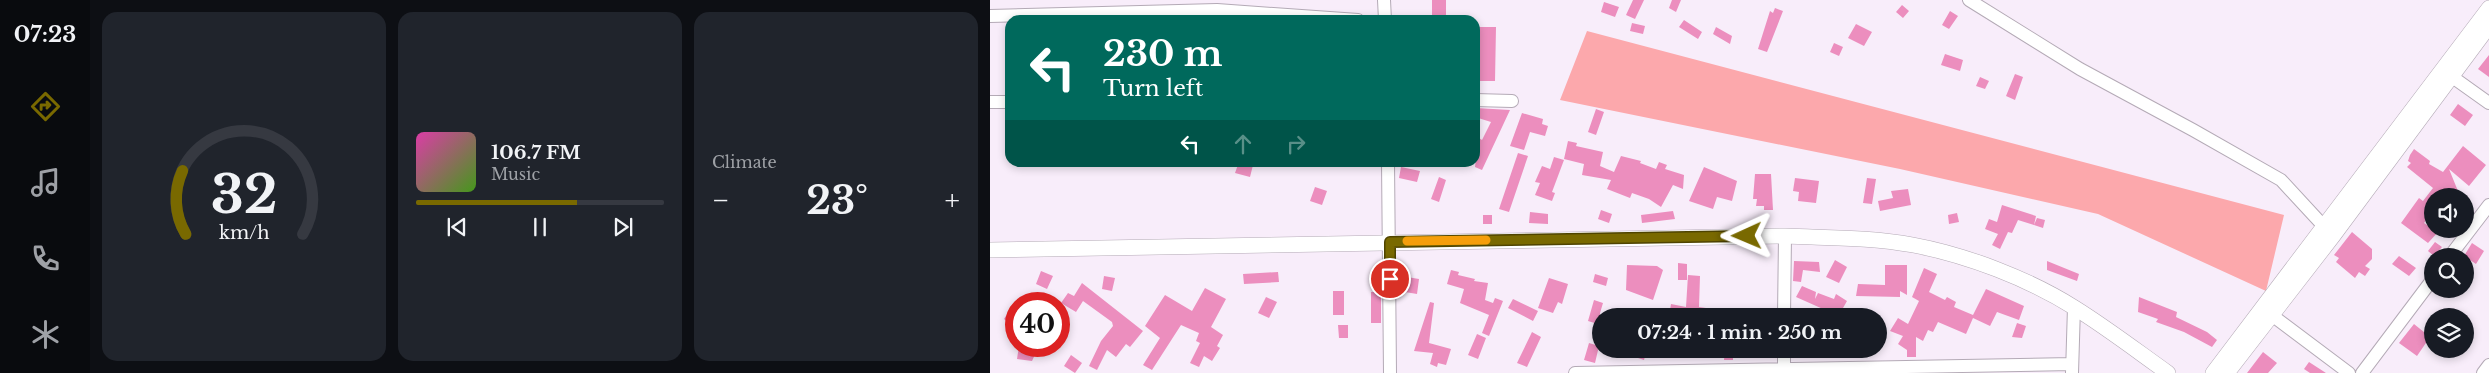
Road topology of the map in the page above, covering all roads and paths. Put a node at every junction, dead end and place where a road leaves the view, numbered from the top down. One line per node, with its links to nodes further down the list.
1 (1384, 0): 6 (street)
2 (1969, 0): 18 (street)
3 (2489, 8): 10 (street)
4 (1028, 15): 5 (street)
5 (1288, 15)
6 (1385, 15)
7 (990, 16): 8 (street)
8 (1005, 16)
9 (2489, 26): 10 (street)
10 (2447, 73): 15 (street); 18 (street)
11 (1480, 100): 12 (street)
12 (1512, 101)
13 (990, 102): 14 (street)
14 (1005, 102)
15 (2489, 103)
16 (1388, 167): 20 (street)
17 (2489, 205): 21 (street)
18 (2328, 231): 26 (street)
19 (1785, 236): 20 (street); 24 (street); 25 (street)
20 (1390, 242): 22 (street); 31 (street)
21 (2456, 248)
22 (990, 250)
23 (2424, 291): 37 (street)
24 (2074, 307): 29 (street); 33 (street)
25 (1784, 308)
26 (2267, 312): 34 (street); 35 (street); 36 (street)
27 (1784, 358): 30 (street)
28 (2489, 365): 38 (street)
29 (2072, 368): 30 (street)
30 (1784, 371): 32 (street)
31 (1390, 373)
32 (1576, 373)
33 (2168, 373)
34 (2213, 373)
35 (2227, 373)
36 (2348, 373)
37 (2362, 373)
38 (2483, 373)

